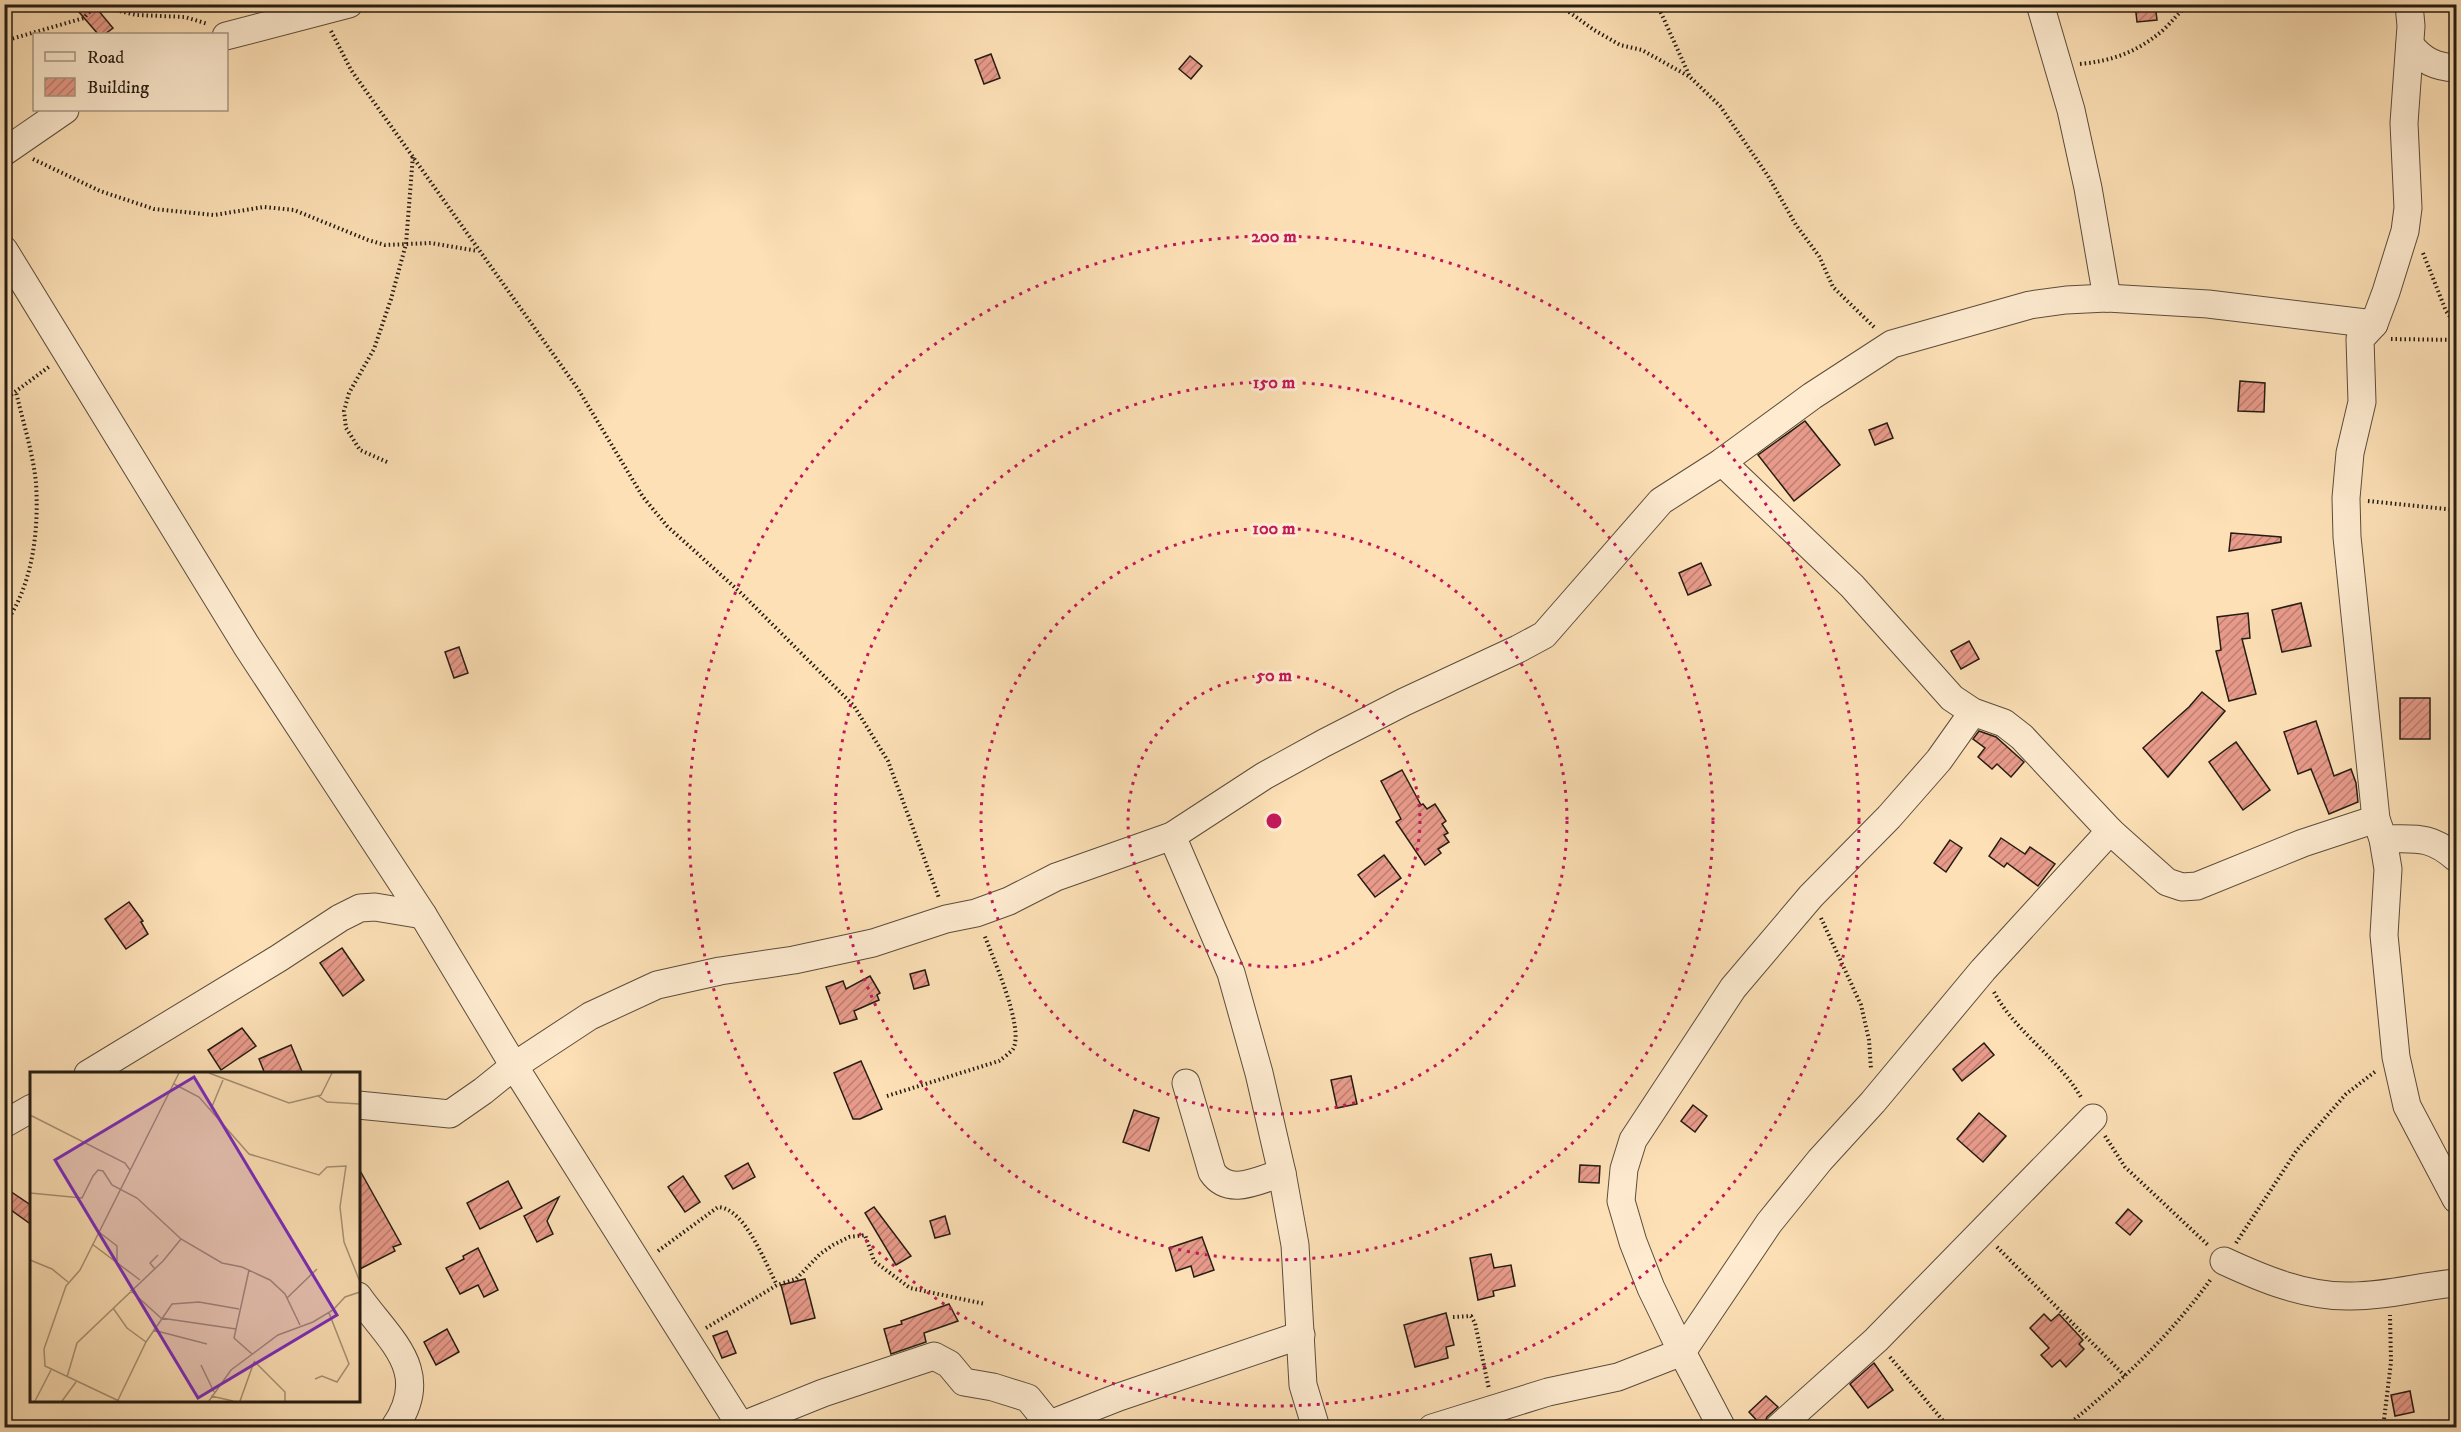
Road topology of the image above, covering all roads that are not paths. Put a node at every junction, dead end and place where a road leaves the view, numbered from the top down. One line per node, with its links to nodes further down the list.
1 (350, 4): 4 (street)
2 (2040, 4): 12 (street)
3 (2409, 4): 6 (street)
4 (319, 8): 5 (street)
5 (231, 35)
6 (2410, 45): 7 (street); 8 (street)
7 (2449, 68): 8 (street)
8 (2405, 80): 13 (street)
9 (64, 111): 10 (street)
10 (7, 150)
11 (4, 250): 22 (street)
12 (2107, 298): 13 (street); 14 (street)
13 (2367, 331): 16 (street)
14 (1722, 462): 15 (street); 19 (street)
15 (1973, 712): 17 (street); 38 (street)
16 (2379, 829): 17 (street); 20 (street); 33 (street)
17 (2110, 831): 38 (street)
18 (2457, 835): 20 (street)
19 (1172, 836): 25 (street); 32 (street)
20 (2428, 839): 21 (street)
21 (2457, 858)
22 (391, 866): 23 (street); 24 (street)
23 (360, 908): 24 (street); 26 (street)
24 (423, 915): 25 (street)
25 (514, 1066): 28 (street); 40 (street)
26 (91, 1072)
27 (1186, 1083): 32 (street)
28 (360, 1105)
29 (30, 1109): 31 (street)
30 (2092, 1118): 45 (street)
31 (4, 1124)
32 (1282, 1173): 37 (street)
33 (2457, 1199)
34 (2224, 1261): 35 (street)
35 (2457, 1283)
36 (360, 1299): 41 (street)
37 (1300, 1335): 39 (street); 42 (street)
38 (1682, 1352): 43 (street); 44 (street)
39 (1045, 1426): 40 (street)
40 (741, 1427)
41 (394, 1428)
42 (1316, 1428)
43 (1432, 1428)
44 (1722, 1428)
45 (1778, 1428)

